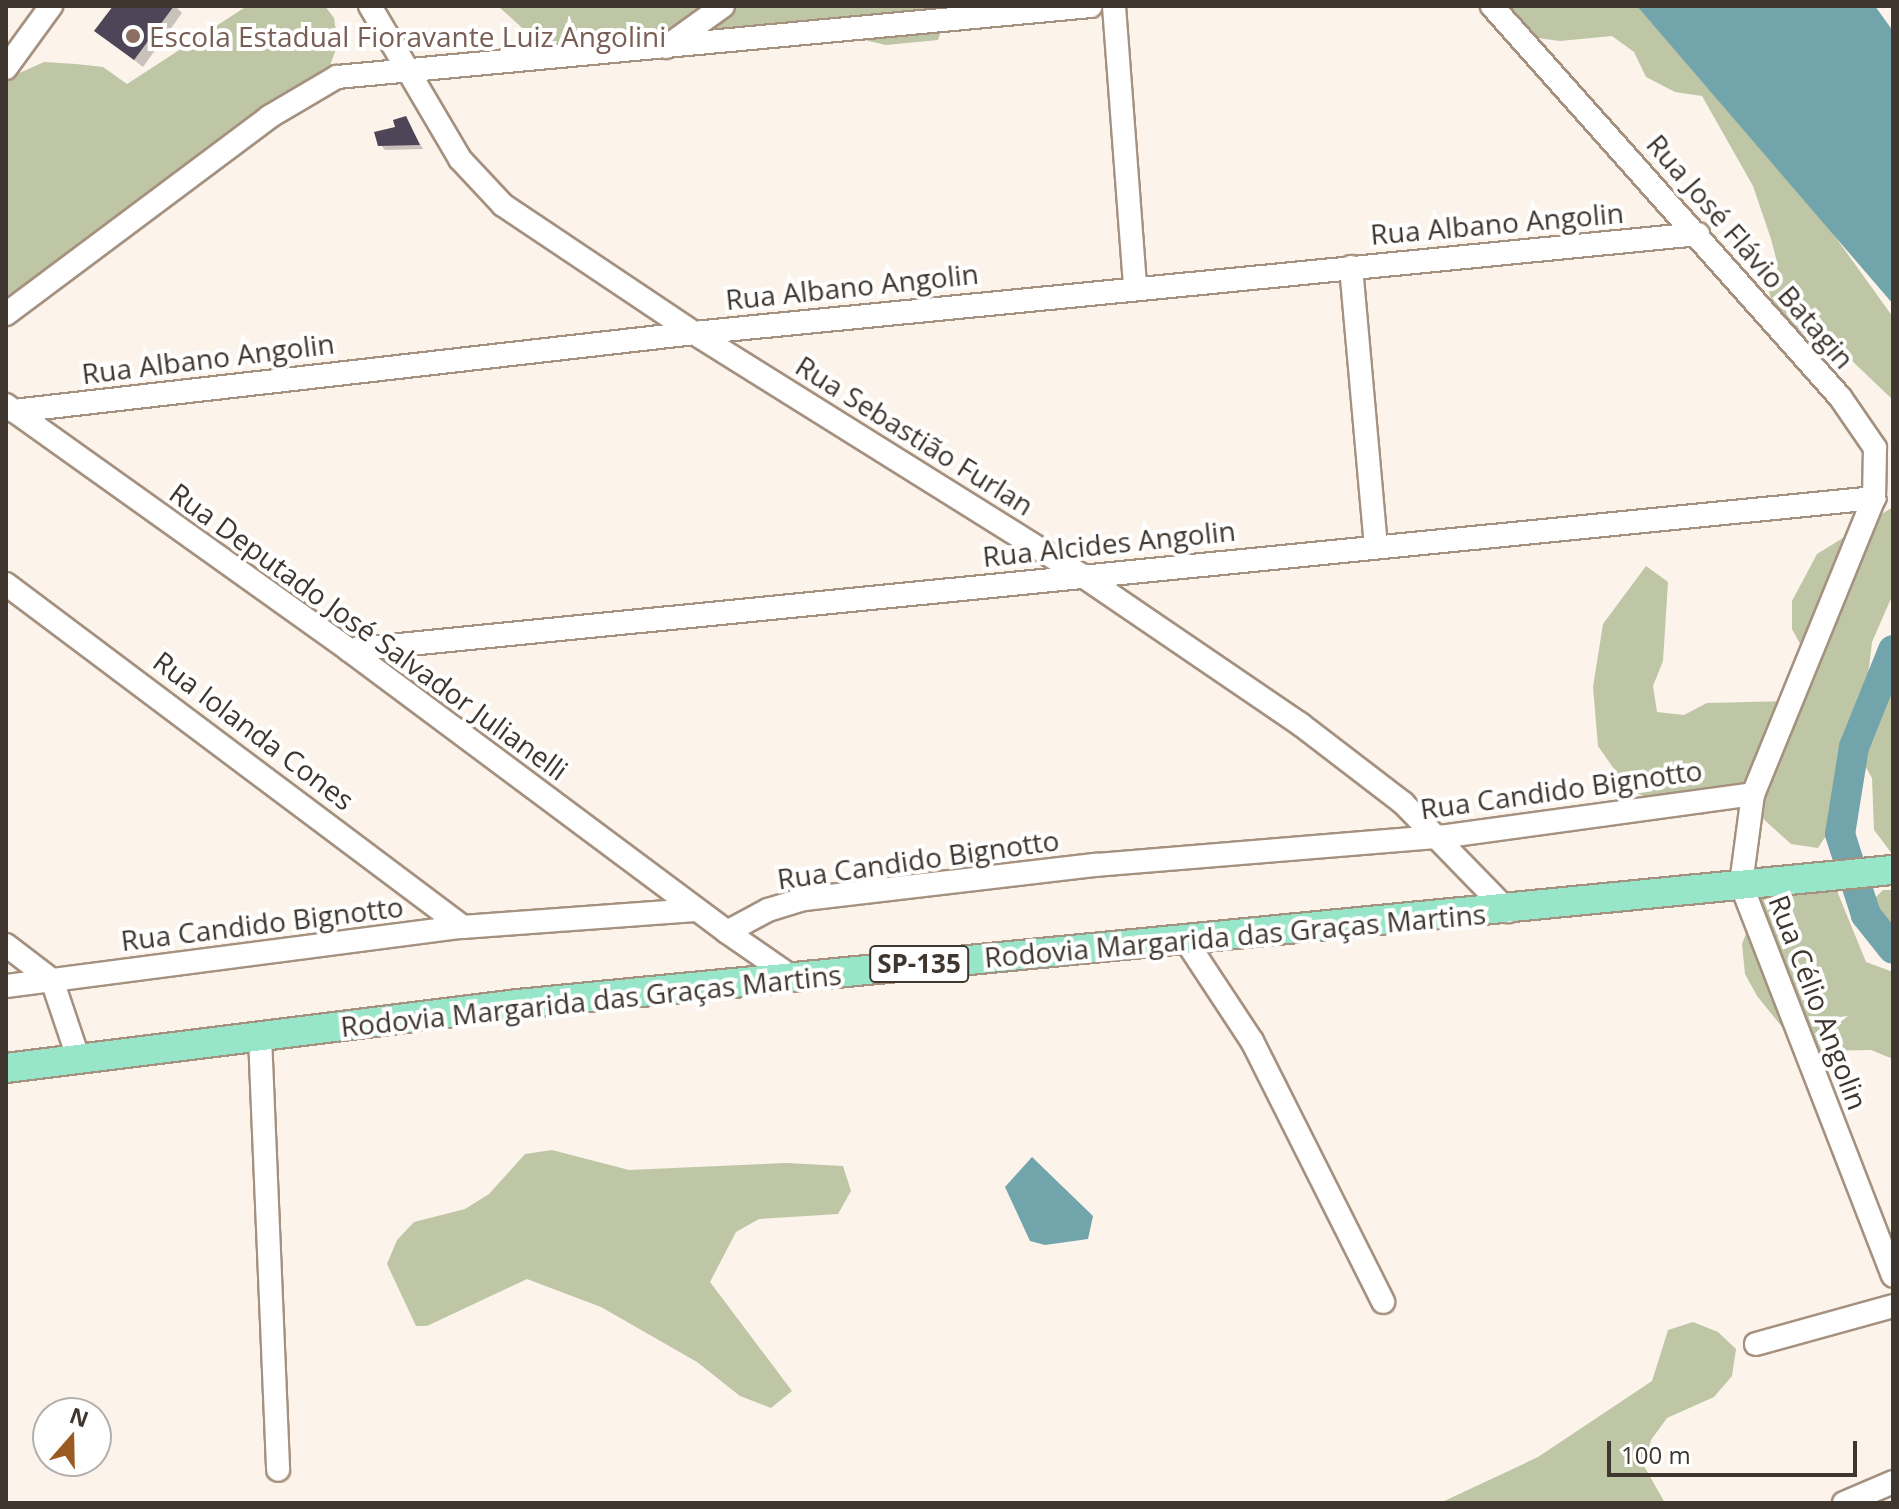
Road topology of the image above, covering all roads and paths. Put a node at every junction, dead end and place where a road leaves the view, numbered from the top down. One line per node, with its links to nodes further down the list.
1 (51, 6): 8 (street)
2 (370, 6): 9 (street, Rua Sebastião Furlan)
3 (723, 6): 7 (street)
4 (1091, 6): 7 (street)
5 (1114, 6): 12 (street)
6 (1492, 6): 10 (street, Rua José Flávio Batagin)
7 (663, 49): 9 (street)
8 (6, 68)
9 (406, 74): 13 (street); 14 (street, Rua Sebastião Furlan)
10 (1698, 234): 11 (street, Rua Albano Angolin); 16 (street, Rua José Flávio Batagin)
11 (1351, 267): 12 (street, Rua Albano Angolin); 17 (street)
12 (1135, 287): 14 (street, Rua Albano Angolin)
13 (6, 314)
14 (694, 333): 15 (street, Rua Albano Angolin); 18 (street, Rua Sebastião Furlan)
15 (10, 408): 20 (street, Rua Deputado José Salvador Julianelli)
16 (1874, 498): 17 (street, Rua Alcides Angolin); 21 (street, Rua José Flávio Batagin)
17 (1376, 547): 18 (street, Rua Alcides Angolin)
18 (1083, 576): 20 (street, Rua Alcides Angolin); 22 (street, Rua Sebastião Furlan)
19 (6, 584): 27 (street, Rua Iolanda Cones)
20 (349, 650): 25 (street, Rua Deputado José Salvador Julianelli)
21 (1753, 794): 22 (street, Rua Candido Bignotto); 24 (street, Rua José Flávio Batagin)
22 (1440, 837): 26 (street, Rua Sebastião Furlan); 28 (street, Rua Candido Bignotto)
23 (1889, 870): 24 (main road, Rodovia Margarida das Graças Martins / SP-135)
24 (1741, 884): 26 (main road, Rodovia Margarida das Graças Martins / SP-135); 37 (street, Rua Célio Angolin)
25 (694, 910): 27 (street, Rua Candido Bignotto); 28 (street)
26 (1508, 911): 29 (main road, Rodovia Margarida das Graças Martins / SP-135)
27 (463, 927): 32 (street, Rua Candido Bignotto)
28 (727, 932): 31 (street)
29 (1184, 938): 31 (main road, Rodovia Margarida das Graças Martins / SP-135); 38 (street)
30 (6, 945): 32 (street)
31 (792, 977): 34 (main road, Rodovia Margarida das Graças Martins / SP-135)
32 (52, 980): 33 (street, Rua Candido Bignotto); 35 (street)
33 (6, 986)
34 (260, 1037): 35 (main road, Rodovia Margarida das Graças Martins / SP-135); 41 (street)
35 (79, 1060): 36 (main road, Rodovia Margarida das Graças Martins / SP-135)
36 (6, 1068)
37 (1893, 1276)
38 (1383, 1302)
39 (1893, 1306): 40 (street)
40 (1756, 1344)
41 (278, 1470)
42 (1893, 1482): 43 (street)
43 (1844, 1503)

